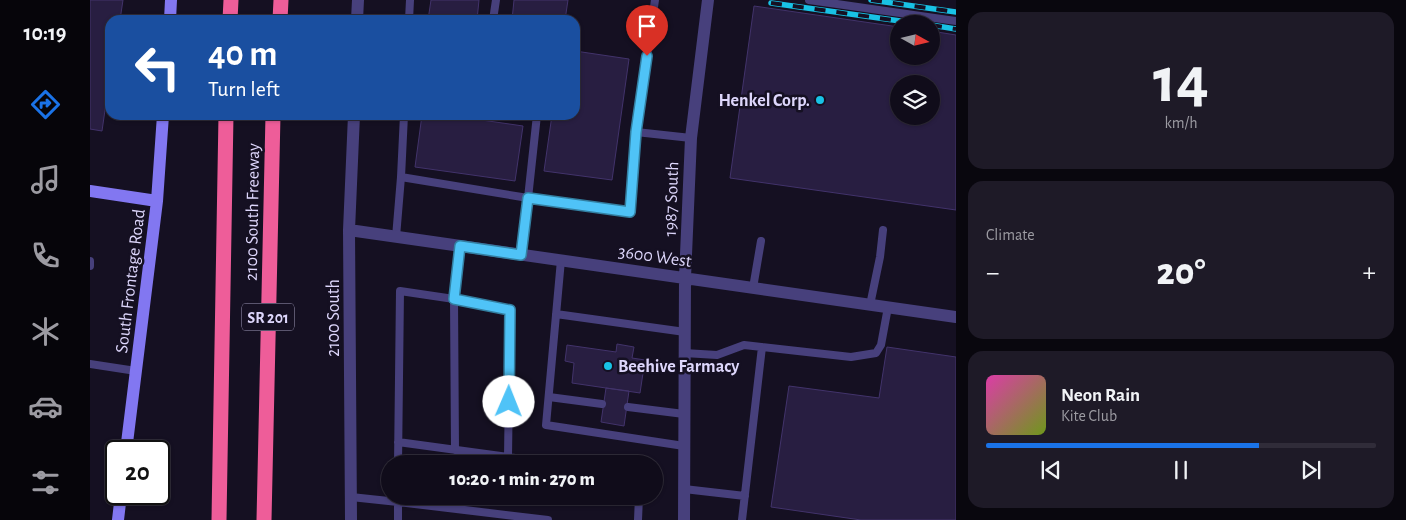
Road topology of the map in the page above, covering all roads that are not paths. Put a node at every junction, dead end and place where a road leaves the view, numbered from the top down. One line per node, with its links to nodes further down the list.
1 (171, 0): 10 (street)
2 (231, 0): 11 (highway)
3 (281, 0): 12 (highway)
4 (358, 0): 13 (street)
5 (410, 0): 14 (lane)
6 (496, 0): 15 (lane)
7 (655, 0): 23 (lane)
8 (708, 0): 24 (street, 1987 South)
9 (809, 0): 16 (lane)
10 (170, 15)
11 (230, 15)
12 (280, 15)
13 (357, 15)
14 (409, 15)
15 (494, 15)
16 (956, 22)
17 (163, 120): 28 (street, South Frontage Road)
18 (226, 120): 70 (highway, 2100 South Freeway / SR 201)
19 (274, 120): 71 (highway, 2100 South Freeway / SR 201)
20 (354, 120): 29 (street, 2100 South)
21 (404, 120): 25 (lane)
22 (537, 120): 27 (lane)
23 (636, 132): 24 (lane); 27 (lane)
24 (690, 138): 38 (street, 1987 South)
25 (401, 177): 27 (lane); 31 (lane)
26 (90, 191): 28 (street)
27 (528, 198): 34 (lane)
28 (158, 201): 49 (street, South Frontage Road)
29 (350, 230): 31 (street, 3600 West); 63 (street, 2100 South)
30 (884, 230): 41 (lane)
31 (396, 237): 33 (street, 3600 West)
32 (761, 241): 39 (lane)
33 (460, 246): 34 (street, 3600 West); 40 (lane)
34 (521, 255): 35 (street, 3600 West)
35 (561, 260): 38 (street, 3600 West); 43 (lane)
36 (90, 261): 37 (lane)
37 (90, 266)
38 (685, 278): 39 (street, 3600 West); 45 (street, 1987 South)
39 (753, 288): 41 (street, 3600 West)
40 (454, 299): 55 (lane); 57 (lane); 60 (lane)
41 (870, 304): 42 (street, 3600 West)
42 (888, 307): 44 (street, 3600 West); 46 (lane)
43 (556, 314): 45 (lane); 50 (lane)
44 (956, 317)
45 (685, 332): 47 (street, 1987 South)
46 (762, 347): 47 (lane); 62 (lane)
47 (684, 353): 53 (street, 1987 South)
48 (90, 364): 49 (lane)
49 (136, 371): 54 (street, South Frontage Road)
50 (549, 397): 51 (lane); 56 (lane)
51 (602, 404)
52 (628, 407): 53 (lane)
53 (684, 414): 56 (street, 1987 South)
54 (127, 440)
55 (398, 442): 57 (lane); 58 (lane)
56 (684, 446): 61 (street, 1987 South)
57 (455, 450): 59 (lane)
58 (398, 455)
59 (493, 455)
60 (508, 455)
61 (684, 489): 62 (lane); 76 (street, 1987 South)
62 (745, 496): 77 (lane)
63 (351, 497): 64 (lane); 72 (street, 2100 South)
64 (381, 498)
65 (120, 505): 69 (street)
66 (398, 505): 73 (lane)
67 (441, 505): 74 (lane)
68 (639, 505): 75 (lane)
69 (118, 520)
70 (219, 520)
71 (264, 520)
72 (351, 520)
73 (398, 520)
74 (548, 520)
75 (638, 520)
76 (684, 520)
77 (742, 520)

